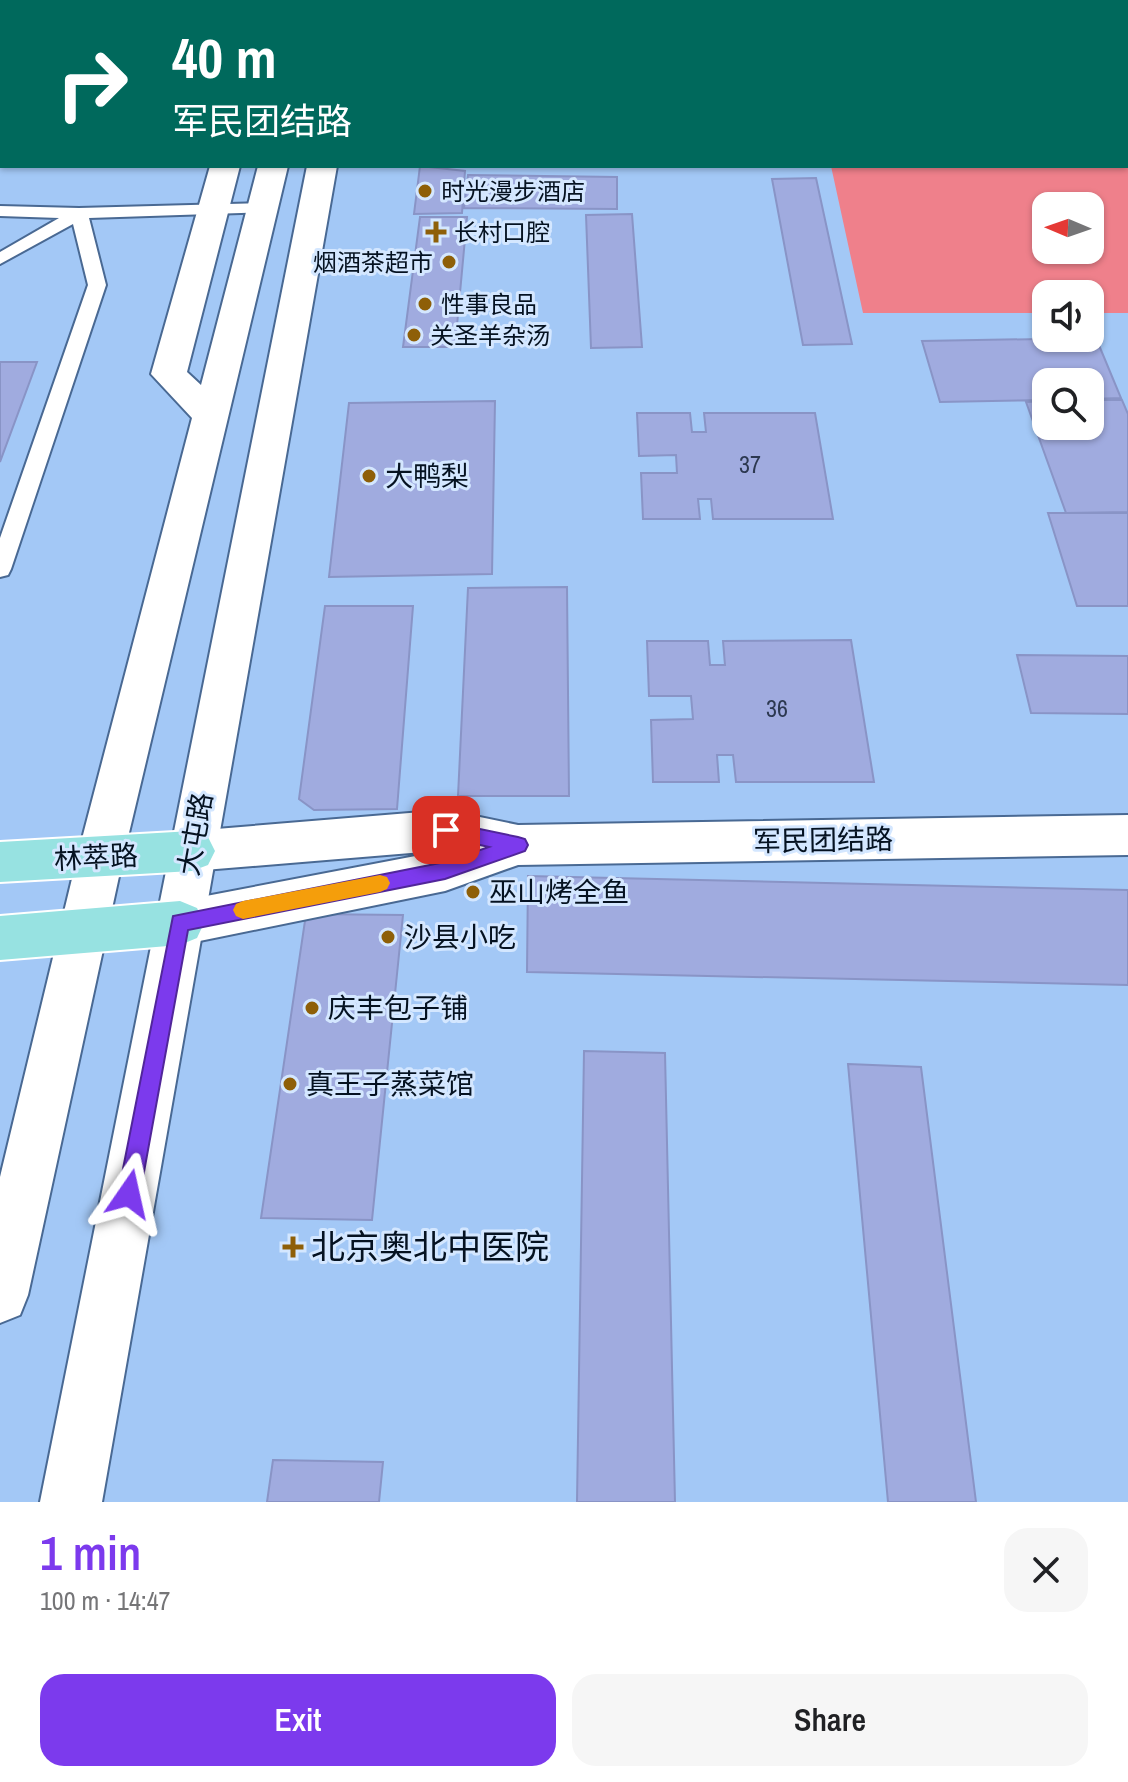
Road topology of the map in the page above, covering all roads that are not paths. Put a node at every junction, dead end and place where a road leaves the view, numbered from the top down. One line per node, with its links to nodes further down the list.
1 (224, 168): 5 (main road)
2 (272, 168): 4 (main road)
3 (322, 168): 13 (main road, 大屯路)
4 (262, 208): 5 (lane); 9 (main road)
5 (213, 209): 7 (lane); 9 (main road)
6 (0, 211): 7 (lane)
7 (79, 213): 8 (lane); 10 (lane)
8 (0, 259)
9 (211, 416): 14 (main road)
10 (0, 569)
11 (1128, 835): 12 (main road, 军民团结路)
12 (518, 845): 13 (main road, 军民团结路); 16 (main road, 军民团结路)
13 (192, 851): 14 (main road, 林萃路); 16 (main road, 大屯路)
14 (100, 858): 15 (main road, 林萃路); 17 (main road)
15 (0, 862)
16 (180, 923): 17 (main road); 20 (main road, 大屯路)
17 (84, 933): 18 (main road); 19 (main road)
18 (0, 938)
19 (0, 1295)
20 (71, 1502)

